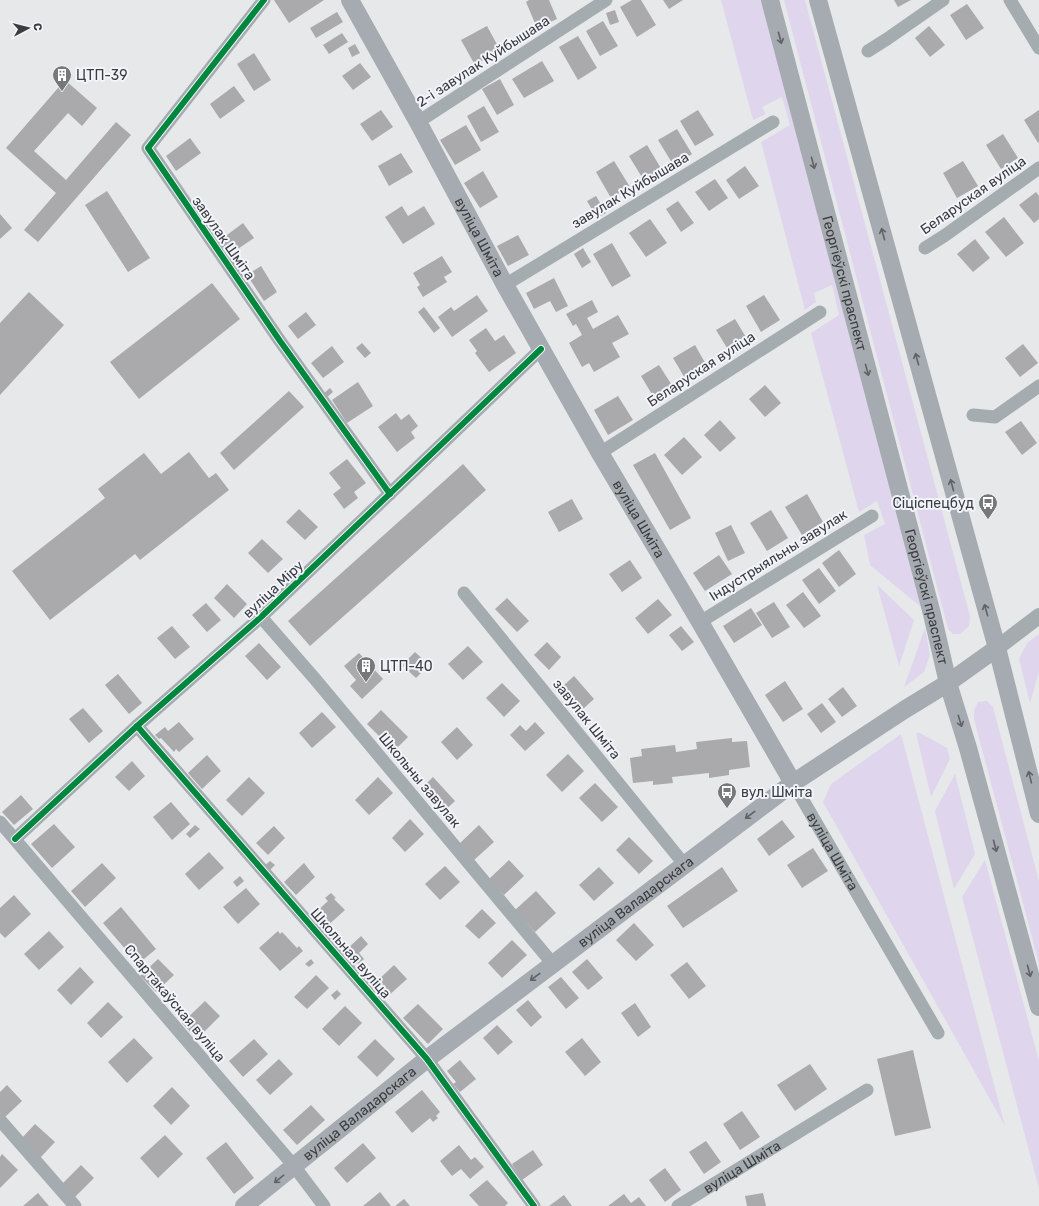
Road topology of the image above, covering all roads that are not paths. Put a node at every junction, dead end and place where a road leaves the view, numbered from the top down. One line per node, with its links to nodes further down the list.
1 (264, 0): 20 (street, завулак Шміта)
2 (350, 0): 10 (main road, вуліца Шміта)
3 (606, 0): 10 (street, 2-і завулак Куйбышава)
4 (770, 0): 27 (main road, Георгіеўскі праспект, one-way to 27)
5 (818, 0): 26 (main road, one-way to 5)
6 (943, 0): 9 (street)
7 (1010, 0): 8 (street)
8 (1039, 48)
9 (868, 51)
10 (418, 122): 14 (main road, вуліца Шміта)
11 (773, 122): 14 (street, завулак Куйбышава)
12 (1039, 168): 13 (street, Беларуская вуліца)
13 (924, 248)
14 (504, 285): 16 (main road, вуліца Шміта)
15 (820, 312): 19 (street, Беларуская вуліца)
16 (541, 349): 19 (main road, вуліца Шміта); 20 (street, вуліца Міру)
17 (1039, 386): 18 (street)
18 (972, 414)
19 (600, 453): 25 (main road, вуліца Шміта)
20 (390, 494): 24 (street, вуліца Міру)
21 (872, 516): 25 (street, Індустрыяльны завулак)
22 (464, 593): 33 (street, завулак Шміта)
23 (1039, 616): 26 (street, вуліца Валадарскага)
24 (261, 617): 28 (street, вуліца Міру); 34 (street, Школьны завулак)
25 (700, 622): 29 (main road, вуліца Шміта)
26 (997, 648): 27 (main road, вуліца Валадарскага); 30 (main road, one-way to 26)
27 (948, 683): 29 (main road, вуліца Валадарскага); 35 (main road, Георгіеўскі праспект, one-way to 35)
28 (137, 726): 32 (street, вуліца Міру); 37 (street, Школьная вуліца)
29 (793, 783): 33 (main road, вуліца Валадарскага, one-way to 33); 36 (street, вуліца Шміта)
30 (1039, 814)
31 (0, 822): 32 (street, Спартакаўская вуліца)
32 (15, 839): 40 (street, Спартакаўская вуліца)
33 (684, 864): 34 (main road, вуліца Валадарскага)
34 (553, 964): 37 (main road, вуліца Валадарскага, one-way to 37)
35 (1039, 1007)
36 (938, 1033)
37 (427, 1059): 40 (main road, вуліца Валадарскага); 44 (street, Школьная вуліца)
38 (867, 1090): 45 (street, вуліца Шміта)
39 (0, 1120): 41 (street)
40 (294, 1166): 42 (main road, вуліца Валадарскага, one-way to 42); 43 (street, Спартакаўская вуліца)
41 (74, 1206)
42 (244, 1206)
43 (324, 1206)
44 (534, 1206)
45 (678, 1206)

